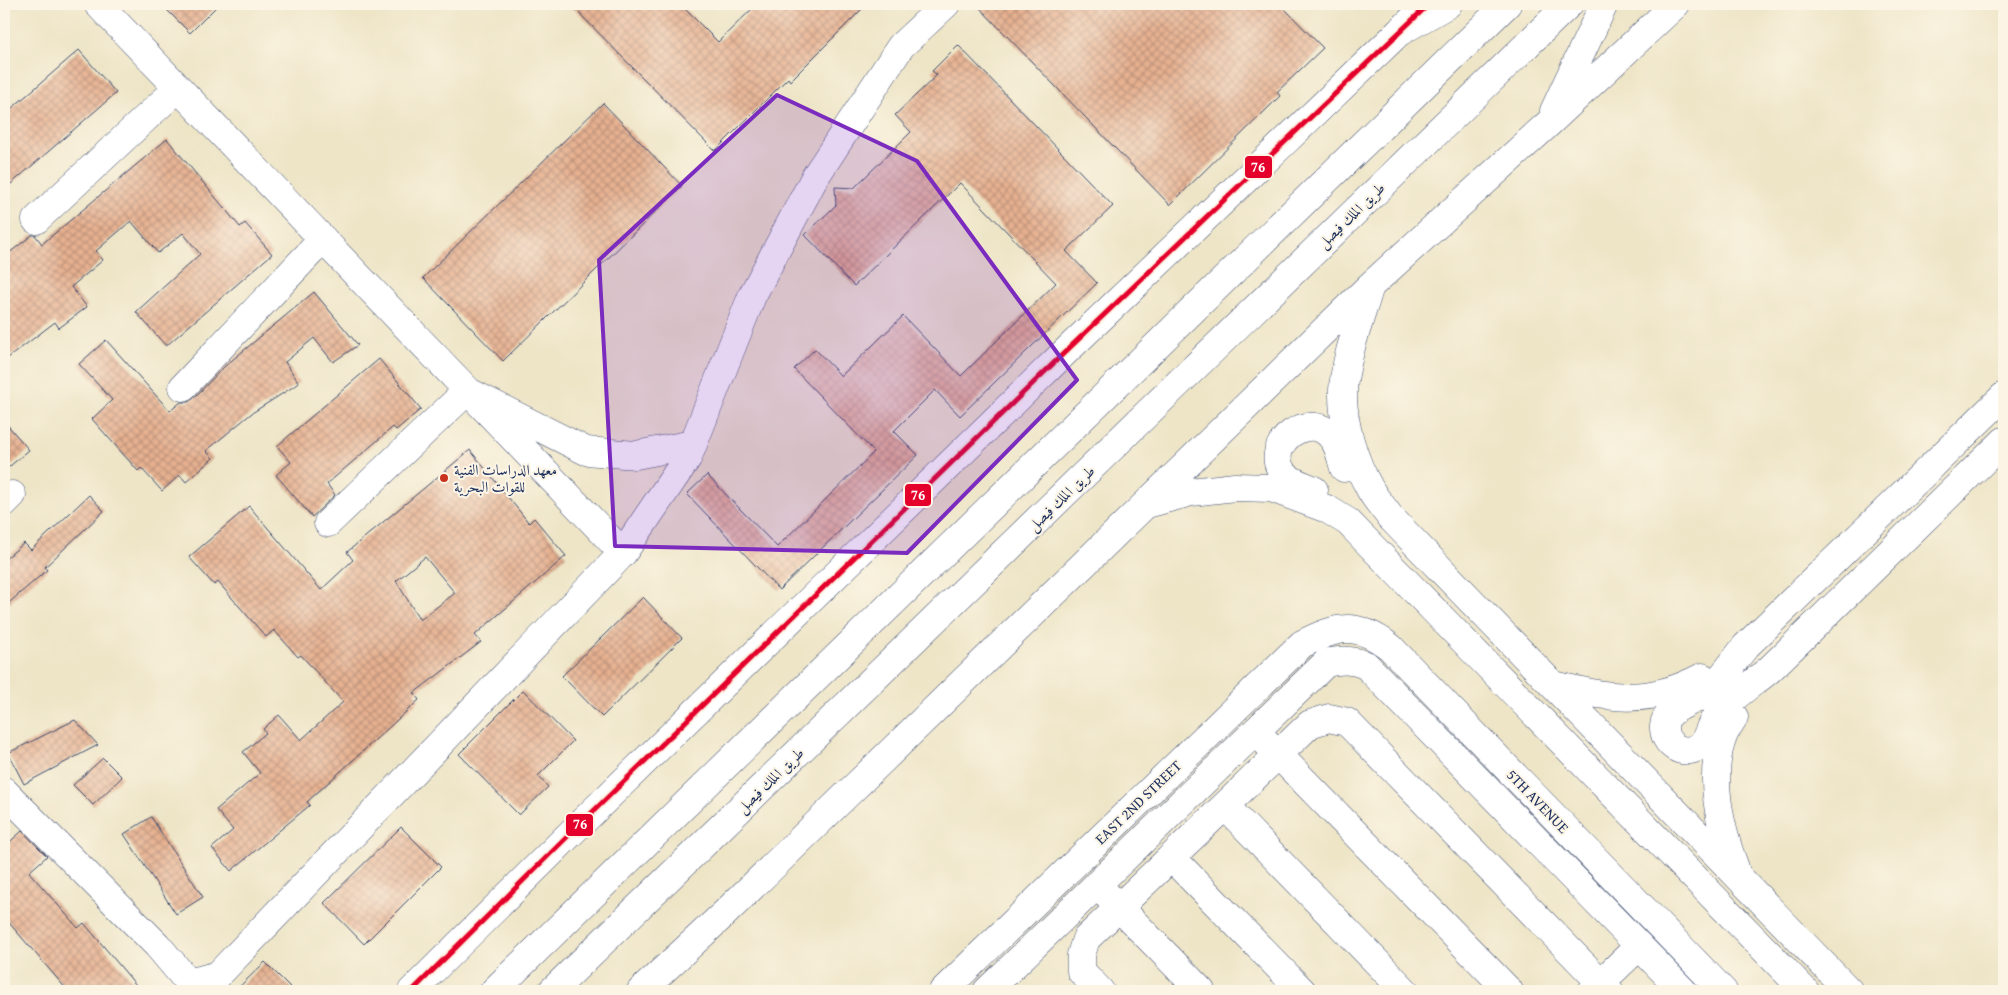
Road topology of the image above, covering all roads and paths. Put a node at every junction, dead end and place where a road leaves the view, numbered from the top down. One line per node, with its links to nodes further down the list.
1 (98, 4): 10 (main road)
2 (946, 4): 19 (main road)
3 (1429, 4): 9 (main road)
4 (1448, 4): 9 (main road)
5 (1507, 4): 45 (main road)
6 (1569, 4): 46 (main road, طريق الملك فيصل)
7 (1604, 4): 11 (main road)
8 (1676, 4): 11 (main road)
9 (1401, 31): 44 (main road)
10 (178, 88): 12 (main road); 13 (main road)
11 (1548, 124): 14 (main road)
12 (36, 220)
13 (323, 239): 15 (main road); 16 (main road)
14 (1370, 286): 20 (main road); 21 (main road)
15 (183, 387)
16 (467, 391): 19 (main road); 22 (main road); 24 (main road)
17 (2004, 396): 26 (main road)
18 (2004, 441): 28 (main road)
19 (693, 444): 24 (main road)
20 (1143, 505): 23 (main road); 47 (main road)
21 (1390, 518): 23 (main road); 29 (main road)
22 (328, 523)
23 (1367, 540): 56 (main road)
24 (622, 553): 33 (main road)
25 (1343, 629): 30 (main road, EAST 2ND STREET); 55 (main road, 5TH AVENUE)
26 (1746, 646): 28 (main road); 29 (main road)
27 (1354, 660): 31 (main road, EAST 2ND STREET); 40 (main road, 5TH AVENUE)
28 (1768, 670): 37 (main road)
29 (1553, 685): 37 (main road)
30 (1234, 710): 31 (main road); 36 (main road, EAST 2ND STREET)
31 (1256, 732): 32 (main road); 38 (main road, EAST 2ND STREET)
32 (1278, 754): 34 (main road); 42 (main road); 53 (main road)
33 (4, 791)
34 (1224, 806): 35 (main road); 52 (main road)
35 (1171, 857): 39 (main road); 51 (main road)
36 (1076, 863): 38 (main road); 41 (main road, EAST 2ND STREET)
37 (1738, 876): 57 (main road)
38 (1097, 885): 39 (main road); 43 (main road, EAST 2ND STREET)
39 (1119, 907): 49 (main road); 50 (main road)
40 (1639, 946): 42 (main road); 54 (main road, 5TH AVENUE)
41 (969, 966): 43 (main road); 48 (main road, EAST 2ND STREET)
42 (1600, 988)
43 (991, 990)
44 (412, 991)
45 (494, 991)
46 (552, 991)
47 (641, 991)
48 (943, 991)
49 (1100, 991)
50 (1201, 991)
51 (1302, 991)
52 (1405, 991)
53 (1509, 991)
54 (1683, 991)
55 (1723, 991)
56 (1804, 991)
57 (1850, 991)

